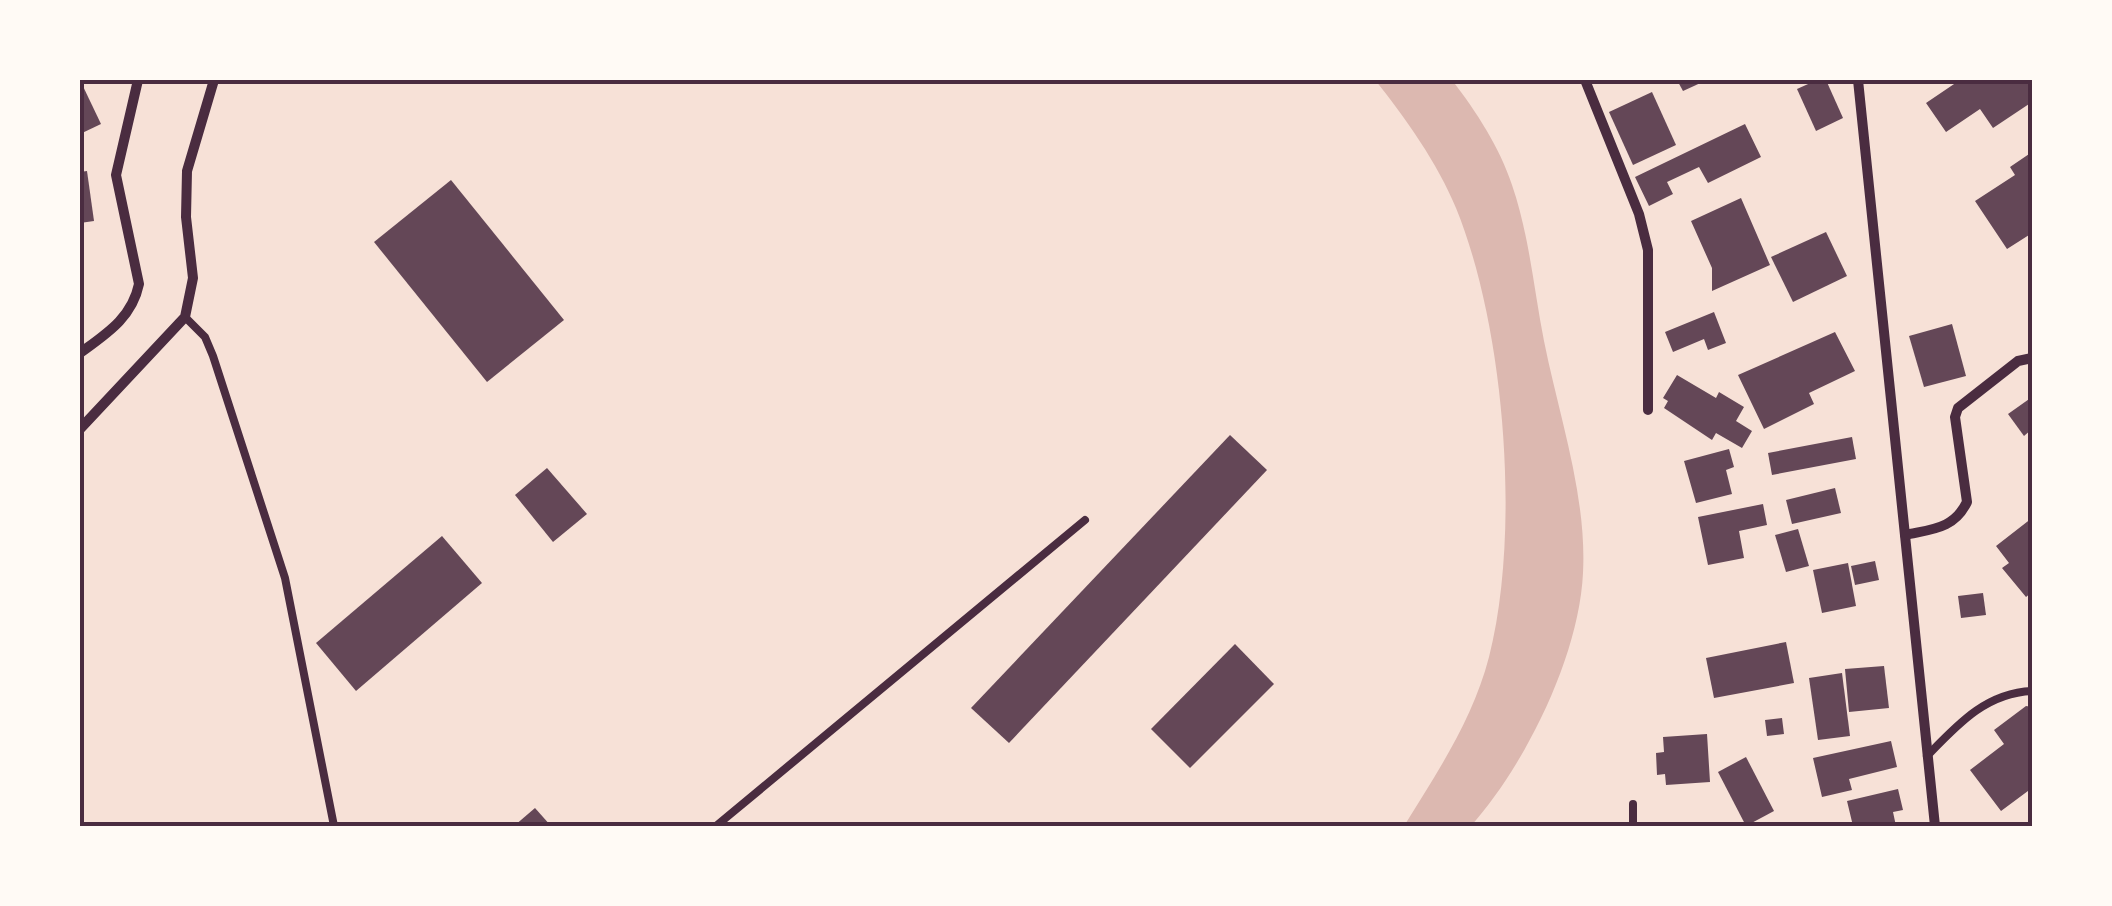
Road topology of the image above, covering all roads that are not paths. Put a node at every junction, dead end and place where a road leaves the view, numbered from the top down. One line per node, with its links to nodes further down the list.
1 (138, 80): 6 (street)
2 (214, 80): 5 (street)
3 (1585, 80): 8 (street)
4 (1858, 80): 11 (street)
5 (185, 317): 9 (street); 16 (lane)
6 (80, 353)
7 (2032, 358): 11 (street)
8 (1648, 410)
9 (80, 428)
10 (1085, 520): 15 (lane)
11 (1904, 534): 13 (street)
12 (2032, 691): 13 (lane)
13 (1927, 756): 18 (street)
14 (1634, 804): 17 (lane)
15 (718, 825)
16 (334, 826)
17 (1632, 826)
18 (1934, 826)

